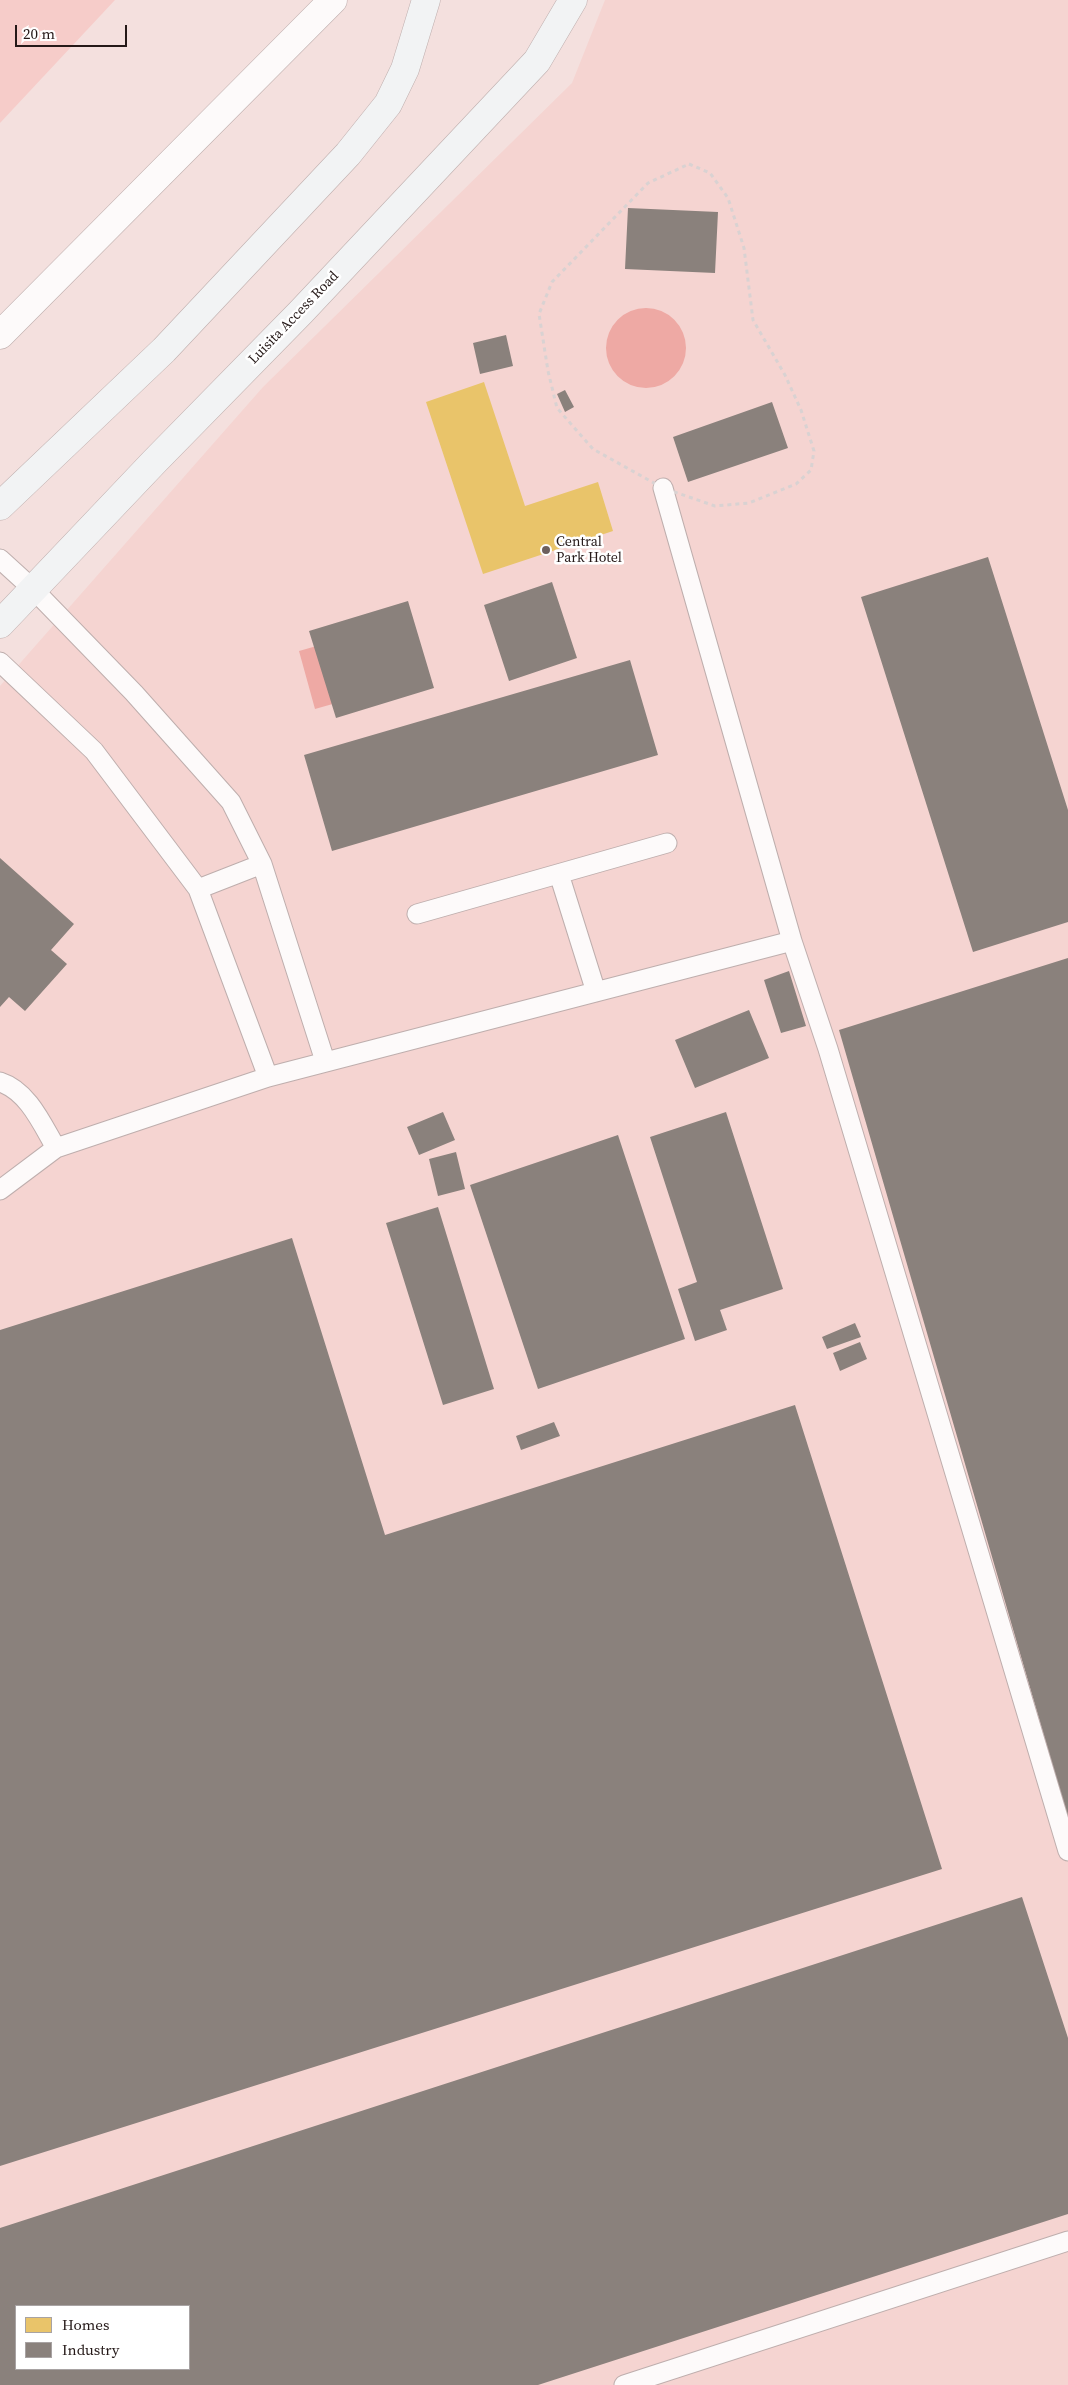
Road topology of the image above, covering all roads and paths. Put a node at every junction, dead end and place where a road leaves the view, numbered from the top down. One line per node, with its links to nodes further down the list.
1 (333, 0): 4 (street)
2 (426, 0): 6 (main road)
3 (573, 0): 8 (main road, Luisita Access Road)
4 (0, 335)
5 (663, 488): 5 (path); 16 (lane)
6 (0, 506)
7 (0, 559): 8 (lane)
8 (34, 590): 9 (main road, Luisita Access Road); 12 (lane)
9 (0, 624)
10 (0, 662): 14 (lane)
11 (667, 843): 13 (lane)
12 (262, 864): 14 (lane); 18 (lane)
13 (559, 874): 15 (lane); 17 (lane)
14 (198, 889): 19 (lane)
15 (417, 914)
16 (792, 941): 17 (lane); 23 (lane)
17 (596, 992): 18 (lane)
18 (326, 1061): 19 (lane)
19 (268, 1077): 21 (lane)
20 (0, 1082): 21 (lane)
21 (56, 1148): 22 (lane)
22 (0, 1190)
23 (1068, 1851)
24 (1068, 2241): 25 (lane)
25 (624, 2385)

